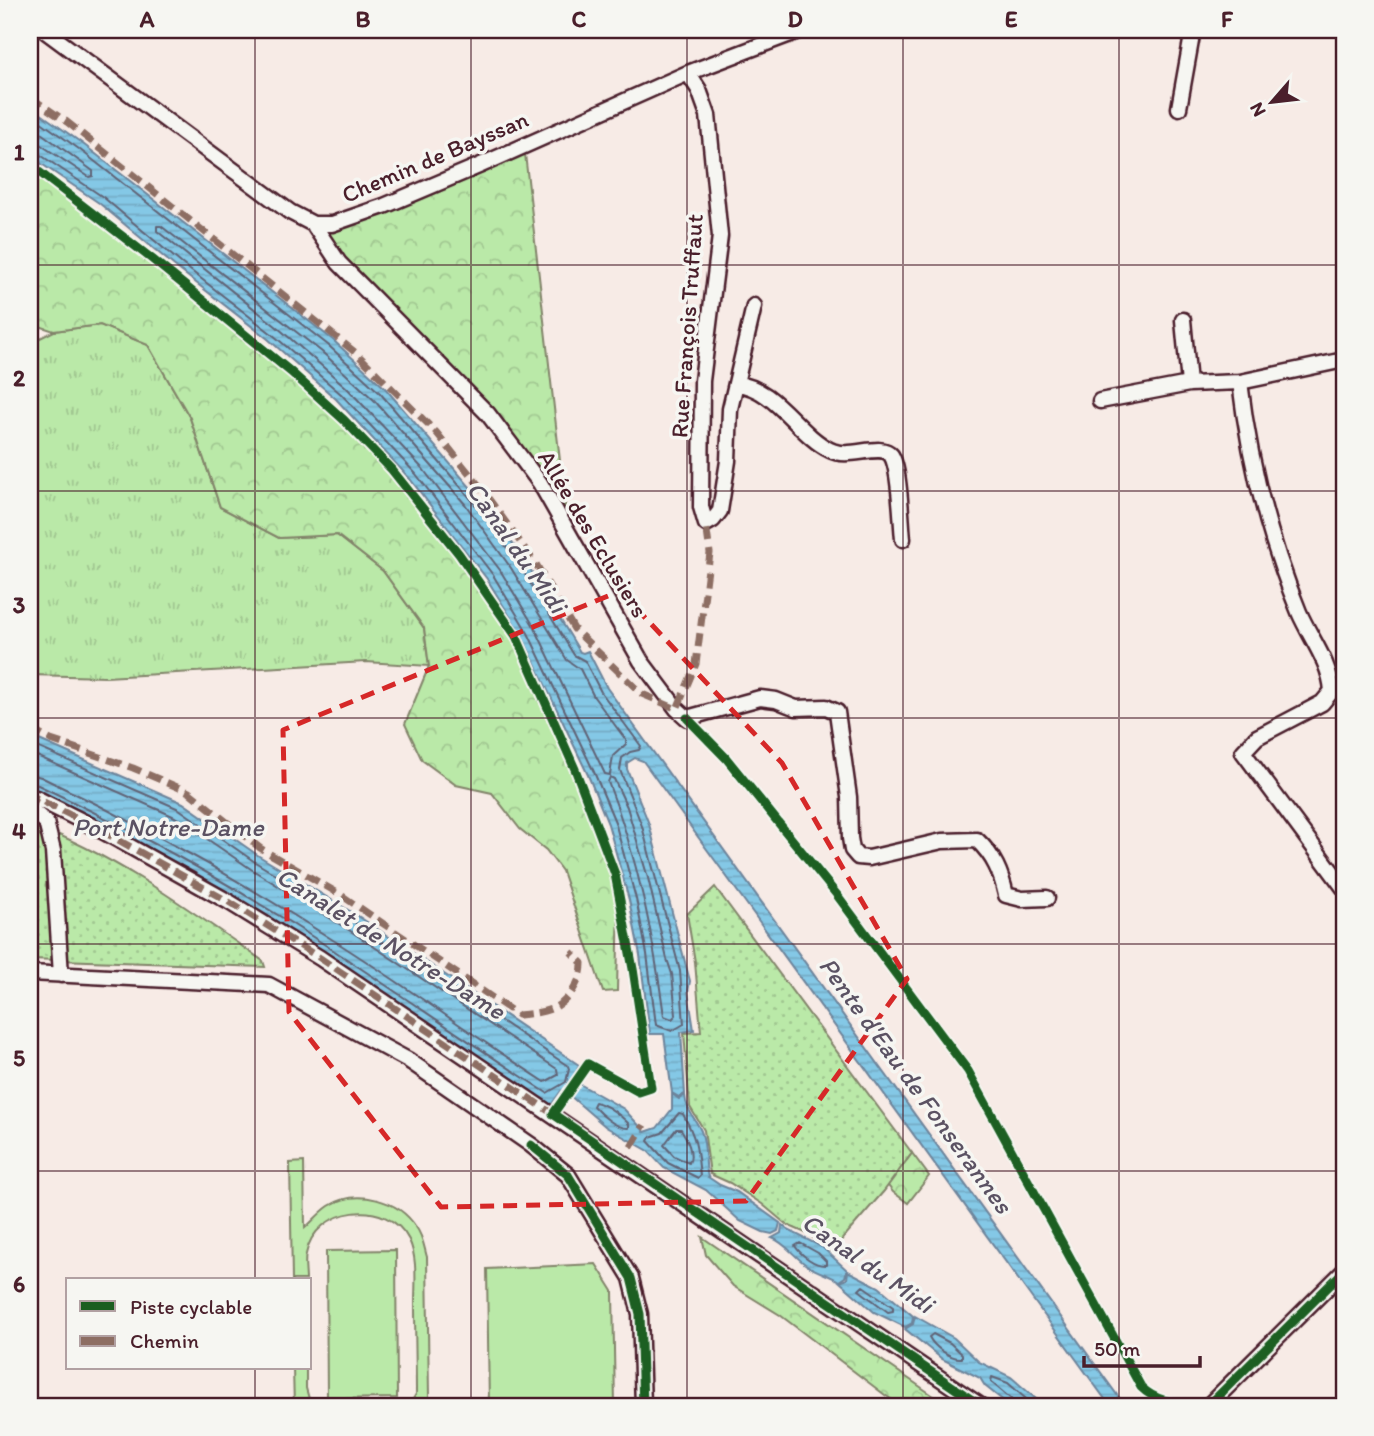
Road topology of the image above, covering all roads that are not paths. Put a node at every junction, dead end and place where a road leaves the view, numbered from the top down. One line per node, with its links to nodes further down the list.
1 (44, 30): 6 (street)
2 (801, 30): 4 (street, Chemin de Bayssan)
3 (1193, 30): 5 (street)
4 (688, 73): 6 (street, Chemin de Bayssan); 11 (street, Rue François Truffaut)
5 (1179, 108)
6 (313, 223): 17 (street, Allée des Eclusiers)
7 (754, 306): 11 (street, Rue François Truffaut)
8 (1183, 320): 12 (street)
9 (1344, 360): 10 (street)
10 (1240, 382): 12 (street); 16 (street)
11 (736, 384): 14 (street)
12 (1189, 384): 13 (street)
13 (1100, 401)
14 (903, 539)
15 (30, 809): 19 (street); 22 (street)
16 (1344, 888)
17 (1047, 898)
18 (30, 973): 19 (street)
19 (61, 975): 21 (street)
20 (1344, 1271): 23 (street)
21 (643, 1406)
22 (981, 1406)
23 (1208, 1406)

